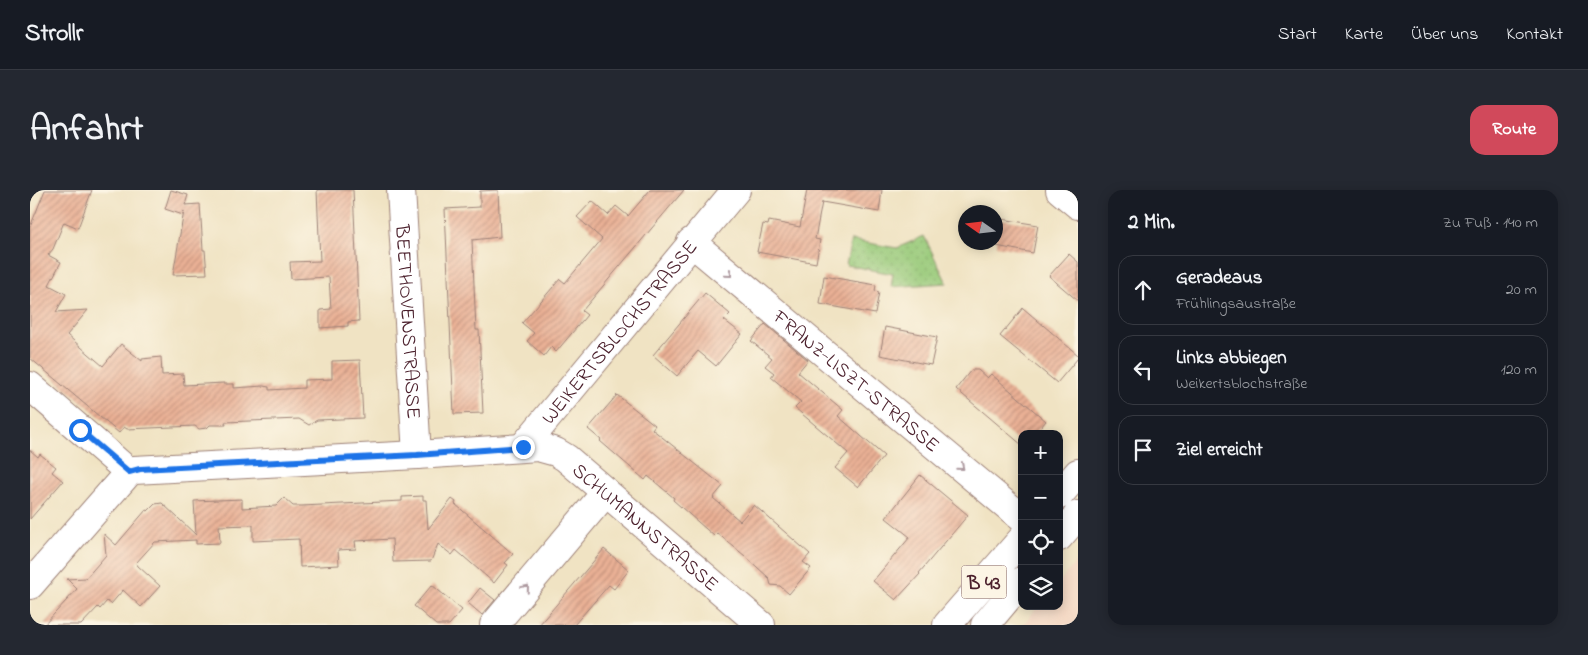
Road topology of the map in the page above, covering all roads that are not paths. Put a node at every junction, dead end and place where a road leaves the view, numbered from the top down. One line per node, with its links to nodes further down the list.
1 (401, 190): 8 (street, BEETHOVENSTRASSE)
2 (736, 190): 5 (street, WEIKERTSBLOCHSTRASSE)
3 (1060, 190): 4 (street)
4 (1078, 205)
5 (692, 242): 7 (street, WEIKERTSBLOCHSTRASSE); 13 (street, FRANZ-LISZT-STRASSE, one-way to 13)
6 (30, 386): 9 (street)
7 (523, 447): 8 (street); 12 (street, SCHUMANNSTRASSE)
8 (417, 455): 9 (street)
9 (129, 472): 17 (street)
10 (1078, 473): 11 (street)
11 (1063, 490)
12 (606, 492): 19 (street, one-way to 12); 20 (street, SCHUMANNSTRASSE)
13 (1018, 515)
14 (1078, 515): 15 (street)
15 (1063, 532)
16 (1018, 543): 21 (street, B 43)
17 (30, 585)
18 (1018, 587): 22 (street, B 43)
19 (494, 625)
20 (761, 625)
21 (947, 625)
22 (985, 625)

